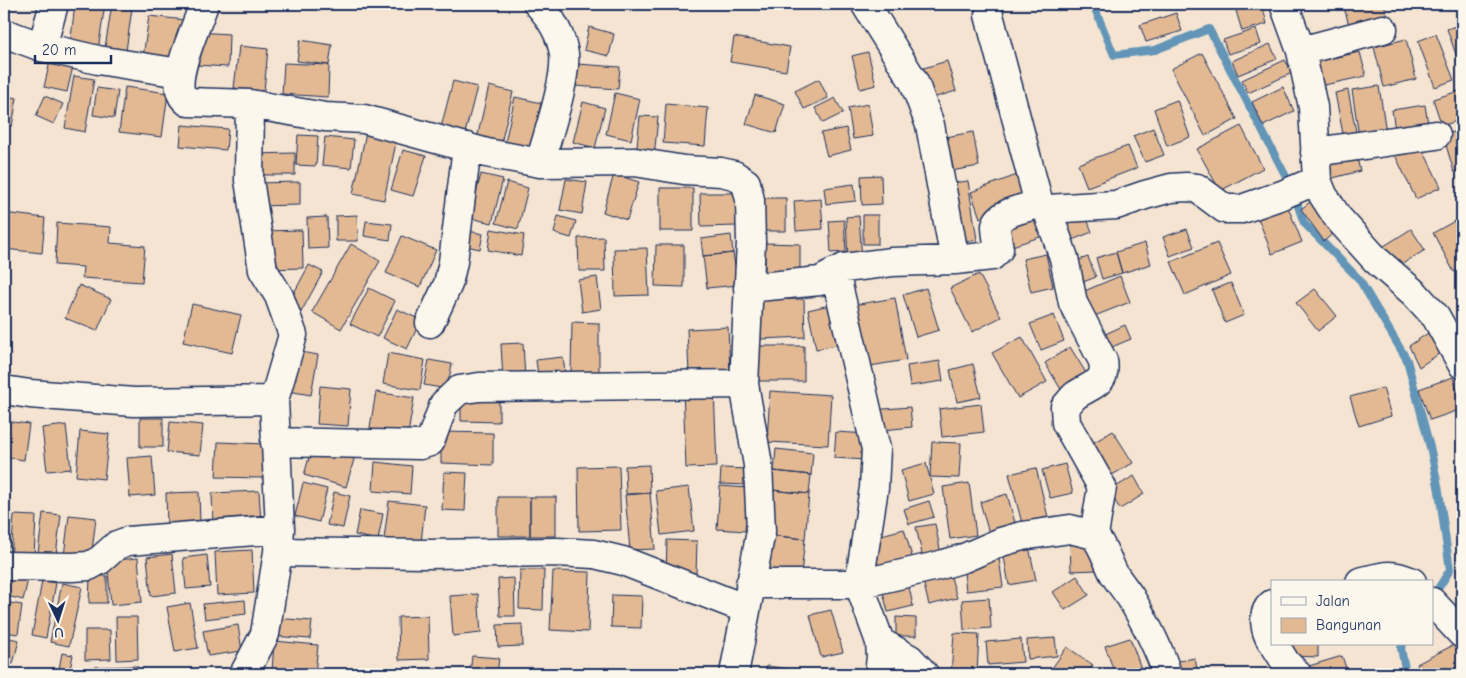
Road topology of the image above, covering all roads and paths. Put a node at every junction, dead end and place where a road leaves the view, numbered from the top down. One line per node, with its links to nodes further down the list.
1 (54, 4): 9 (street)
2 (204, 4): 11 (street)
3 (1284, 4): 10 (street)
4 (866, 5): 19 (street)
5 (548, 7): 16 (street)
6 (989, 16): 18 (street)
7 (1384, 29): 10 (street)
8 (4, 33): 9 (street)
9 (42, 47): 11 (street)
10 (1301, 51): 15 (street)
11 (180, 73): 12 (street)
12 (250, 104): 14 (street); 26 (street)
13 (1436, 135): 15 (street)
14 (466, 147): 16 (street); 22 (street)
15 (1315, 152): 17 (street)
16 (540, 163): 21 (street)
17 (1302, 187): 18 (street); 23 (street)
18 (1043, 206): 19 (street); 28 (street)
19 (956, 260): 20 (street)
20 (835, 272): 21 (street); 33 (street)
21 (748, 288): 24 (street)
22 (430, 323)
23 (1462, 364)
24 (744, 384): 27 (street); 34 (street)
25 (4, 390): 26 (street)
26 (274, 400): 27 (street)
27 (275, 442): 29 (street)
28 (1094, 535): 33 (street); 45 (street)
29 (279, 540): 30 (street); 34 (street); 41 (street)
30 (4, 566)
31 (1367, 580): 32 (street)
32 (1408, 580)
33 (859, 584): 34 (street); 39 (street)
34 (748, 596): 42 (street)
35 (1271, 605): 38 (street)
36 (1435, 605): 37 (street)
37 (1462, 634)
38 (1271, 640)
39 (880, 642): 43 (street); 44 (street)
40 (1275, 646): 46 (street)
41 (244, 674)
42 (734, 674)
43 (879, 674)
44 (924, 674)
45 (1167, 674)
46 (1297, 674)

